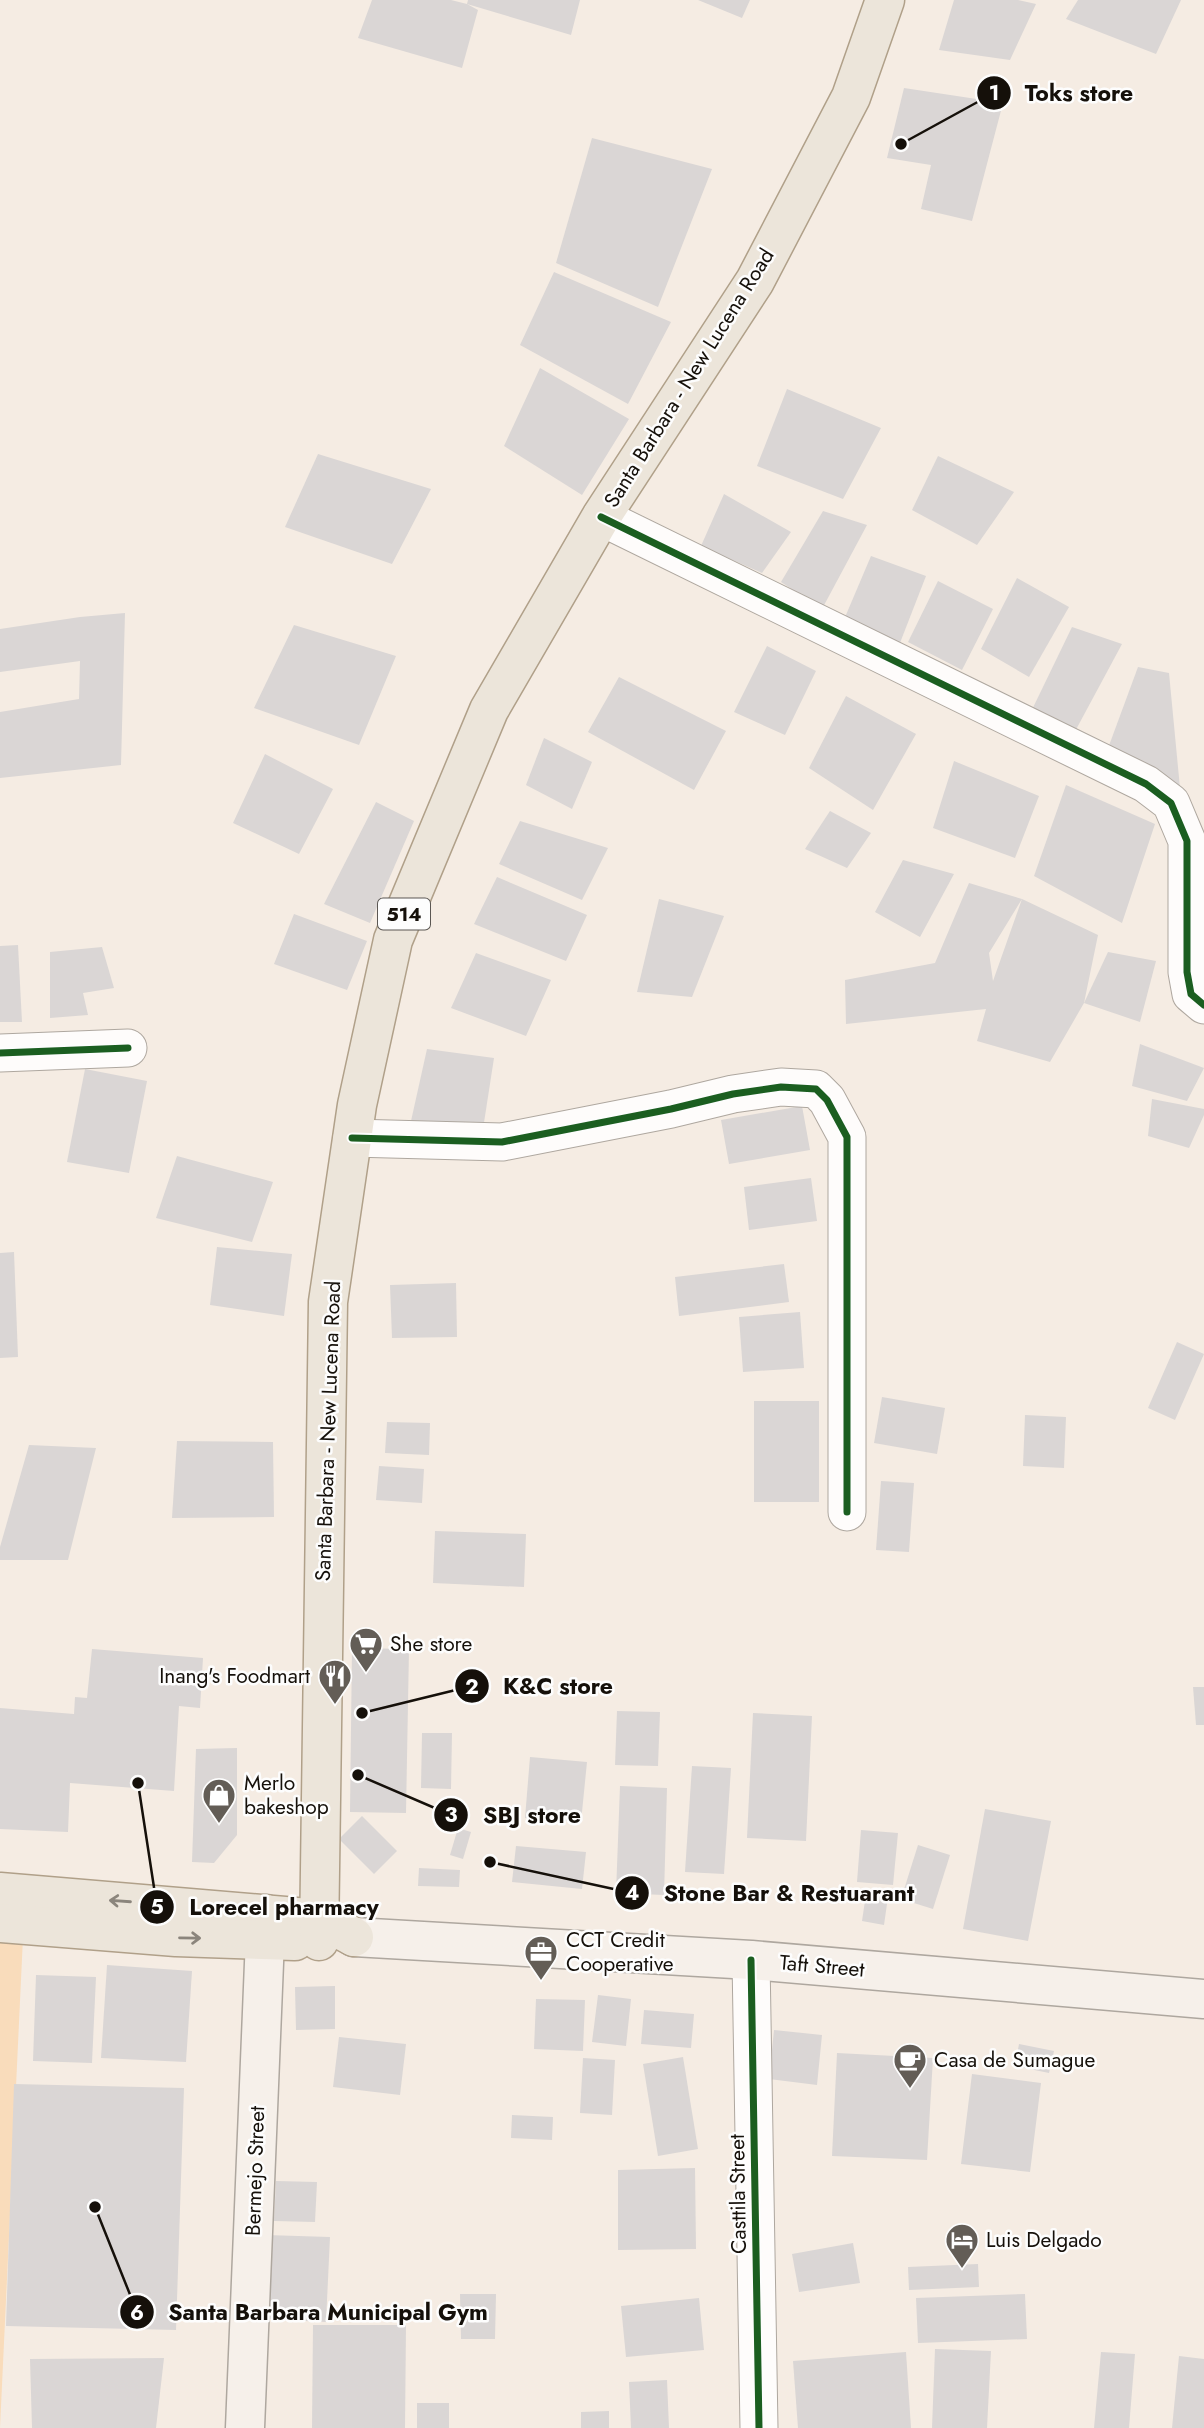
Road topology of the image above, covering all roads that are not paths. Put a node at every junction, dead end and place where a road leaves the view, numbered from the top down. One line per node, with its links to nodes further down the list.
1 (885, 0): 2 (main road, Santa Barbara - New Lucena Road / 514)
2 (601, 517): 3 (street); 6 (main road, Santa Barbara - New Lucena Road / 514)
3 (1204, 1004)
4 (128, 1048): 5 (street)
5 (0, 1053)
6 (352, 1138): 7 (street); 11 (main road, Santa Barbara - New Lucena Road / 514)
7 (847, 1513)
8 (0, 1892): 10 (main road, one-way to 8)
9 (0, 1923): 10 (main road, one-way to 10)
10 (265, 1927): 11 (main road); 14 (main road, Bermejo Street)
11 (331, 1933): 12 (main road, Taft Street)
12 (751, 1960): 13 (main road, Taft Street); 15 (street, Casttila Street)
13 (1204, 1999)
14 (245, 2428)
15 (759, 2428)

